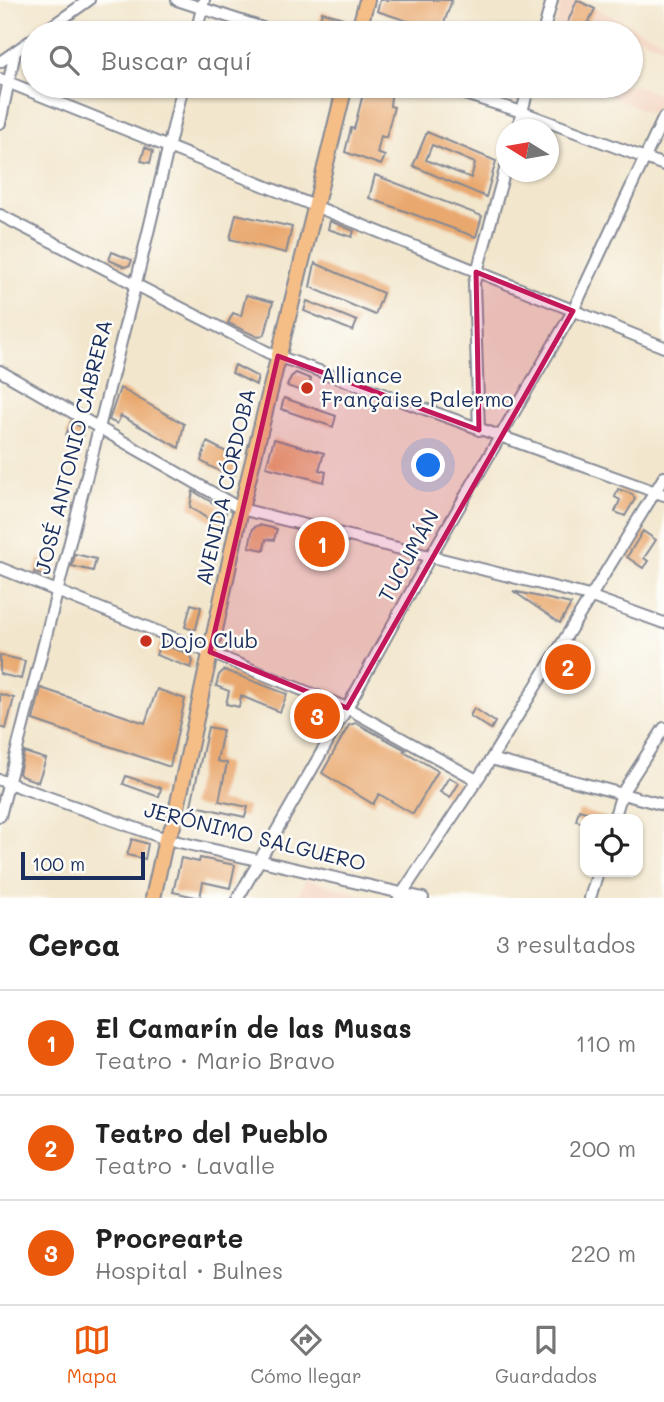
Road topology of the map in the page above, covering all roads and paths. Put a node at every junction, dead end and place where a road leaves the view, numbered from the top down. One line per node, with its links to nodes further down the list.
1 (89, 0): 6 (street)
2 (177, 0): 5 (street)
3 (367, 0): 8 (main road)
4 (552, 0): 9 (street)
5 (203, 4): 7 (street)
6 (59, 21)
7 (247, 21)
8 (361, 21)
9 (546, 21)
10 (21, 48): 11 (street)
11 (15, 52): 12 (street); 13 (street)
12 (0, 62)
13 (4, 80): 14 (street); 23 (street)
14 (21, 87)
15 (48, 98): 24 (street)
16 (180, 98): 24 (street, JOSÉ ANTONIO CABRERA)
17 (342, 98): 28 (main road, AVENIDA CÓRDOBA)
18 (476, 98): 20 (street)
19 (526, 98): 20 (street)
20 (522, 113): 22 (street); 25 (street)
21 (664, 117): 25 (street, TUCUMÁN)
22 (520, 119)
23 (0, 122)
24 (167, 146): 28 (street); 31 (street, JOSÉ ANTONIO CABRERA)
25 (646, 157): 26 (street); 32 (street, TUCUMÁN)
26 (664, 164)
27 (501, 182): 30 (street)
28 (314, 205): 30 (street); 34 (main road, AVENIDA CÓRDOBA)
29 (0, 215): 31 (street)
30 (476, 271): 32 (street); 37 (street)
31 (136, 283): 34 (street); 36 (street, JOSÉ ANTONIO CABRERA)
32 (573, 311): 33 (street); 38 (street, TUCUMÁN)
33 (664, 347)
34 (278, 356): 37 (street); 41 (main road, AVENIDA CÓRDOBA)
35 (0, 371): 36 (street)
36 (98, 427): 41 (street); 44 (street, JOSÉ ANTONIO CABRERA)
37 (479, 430): 38 (street)
38 (500, 437): 40 (street); 42 (street, TUCUMÁN)
39 (664, 477): 40 (street)
40 (660, 493): 45 (street)
41 (241, 509): 42 (street); 47 (main road, AVENIDA CÓRDOBA)
42 (430, 557): 45 (street); 48 (street, TUCUMÁN)
43 (0, 568): 44 (street)
44 (57, 591): 47 (street); 52 (street, JOSÉ ANTONIO CABRERA)
45 (589, 596): 46 (street); 50 (street)
46 (664, 623)
47 (210, 652): 48 (street); 57 (main road, AVENIDA CÓRDOBA)
48 (348, 708): 51 (street); 58 (street, TUCUMÁN)
49 (664, 728): 53 (street)
50 (491, 759): 51 (street); 53 (street)
51 (477, 780): 60 (street)
52 (4, 782): 56 (street, JOSÉ ANTONIO CABRERA); 57 (street, JERÓNIMO SALGUERO)
53 (622, 793): 54 (street); 55 (street)
54 (664, 805)
55 (616, 814)
56 (0, 816)
57 (166, 839): 58 (street, JERÓNIMO SALGUERO); 61 (main road, AVENIDA CÓRDOBA)
58 (260, 860): 60 (street, JERÓNIMO SALGUERO); 62 (street, TUCUMÁN)
59 (596, 877): 64 (street)
60 (402, 895): 63 (street, JERÓNIMO SALGUERO)
61 (153, 898)
62 (238, 898)
63 (424, 898)
64 (590, 898)

